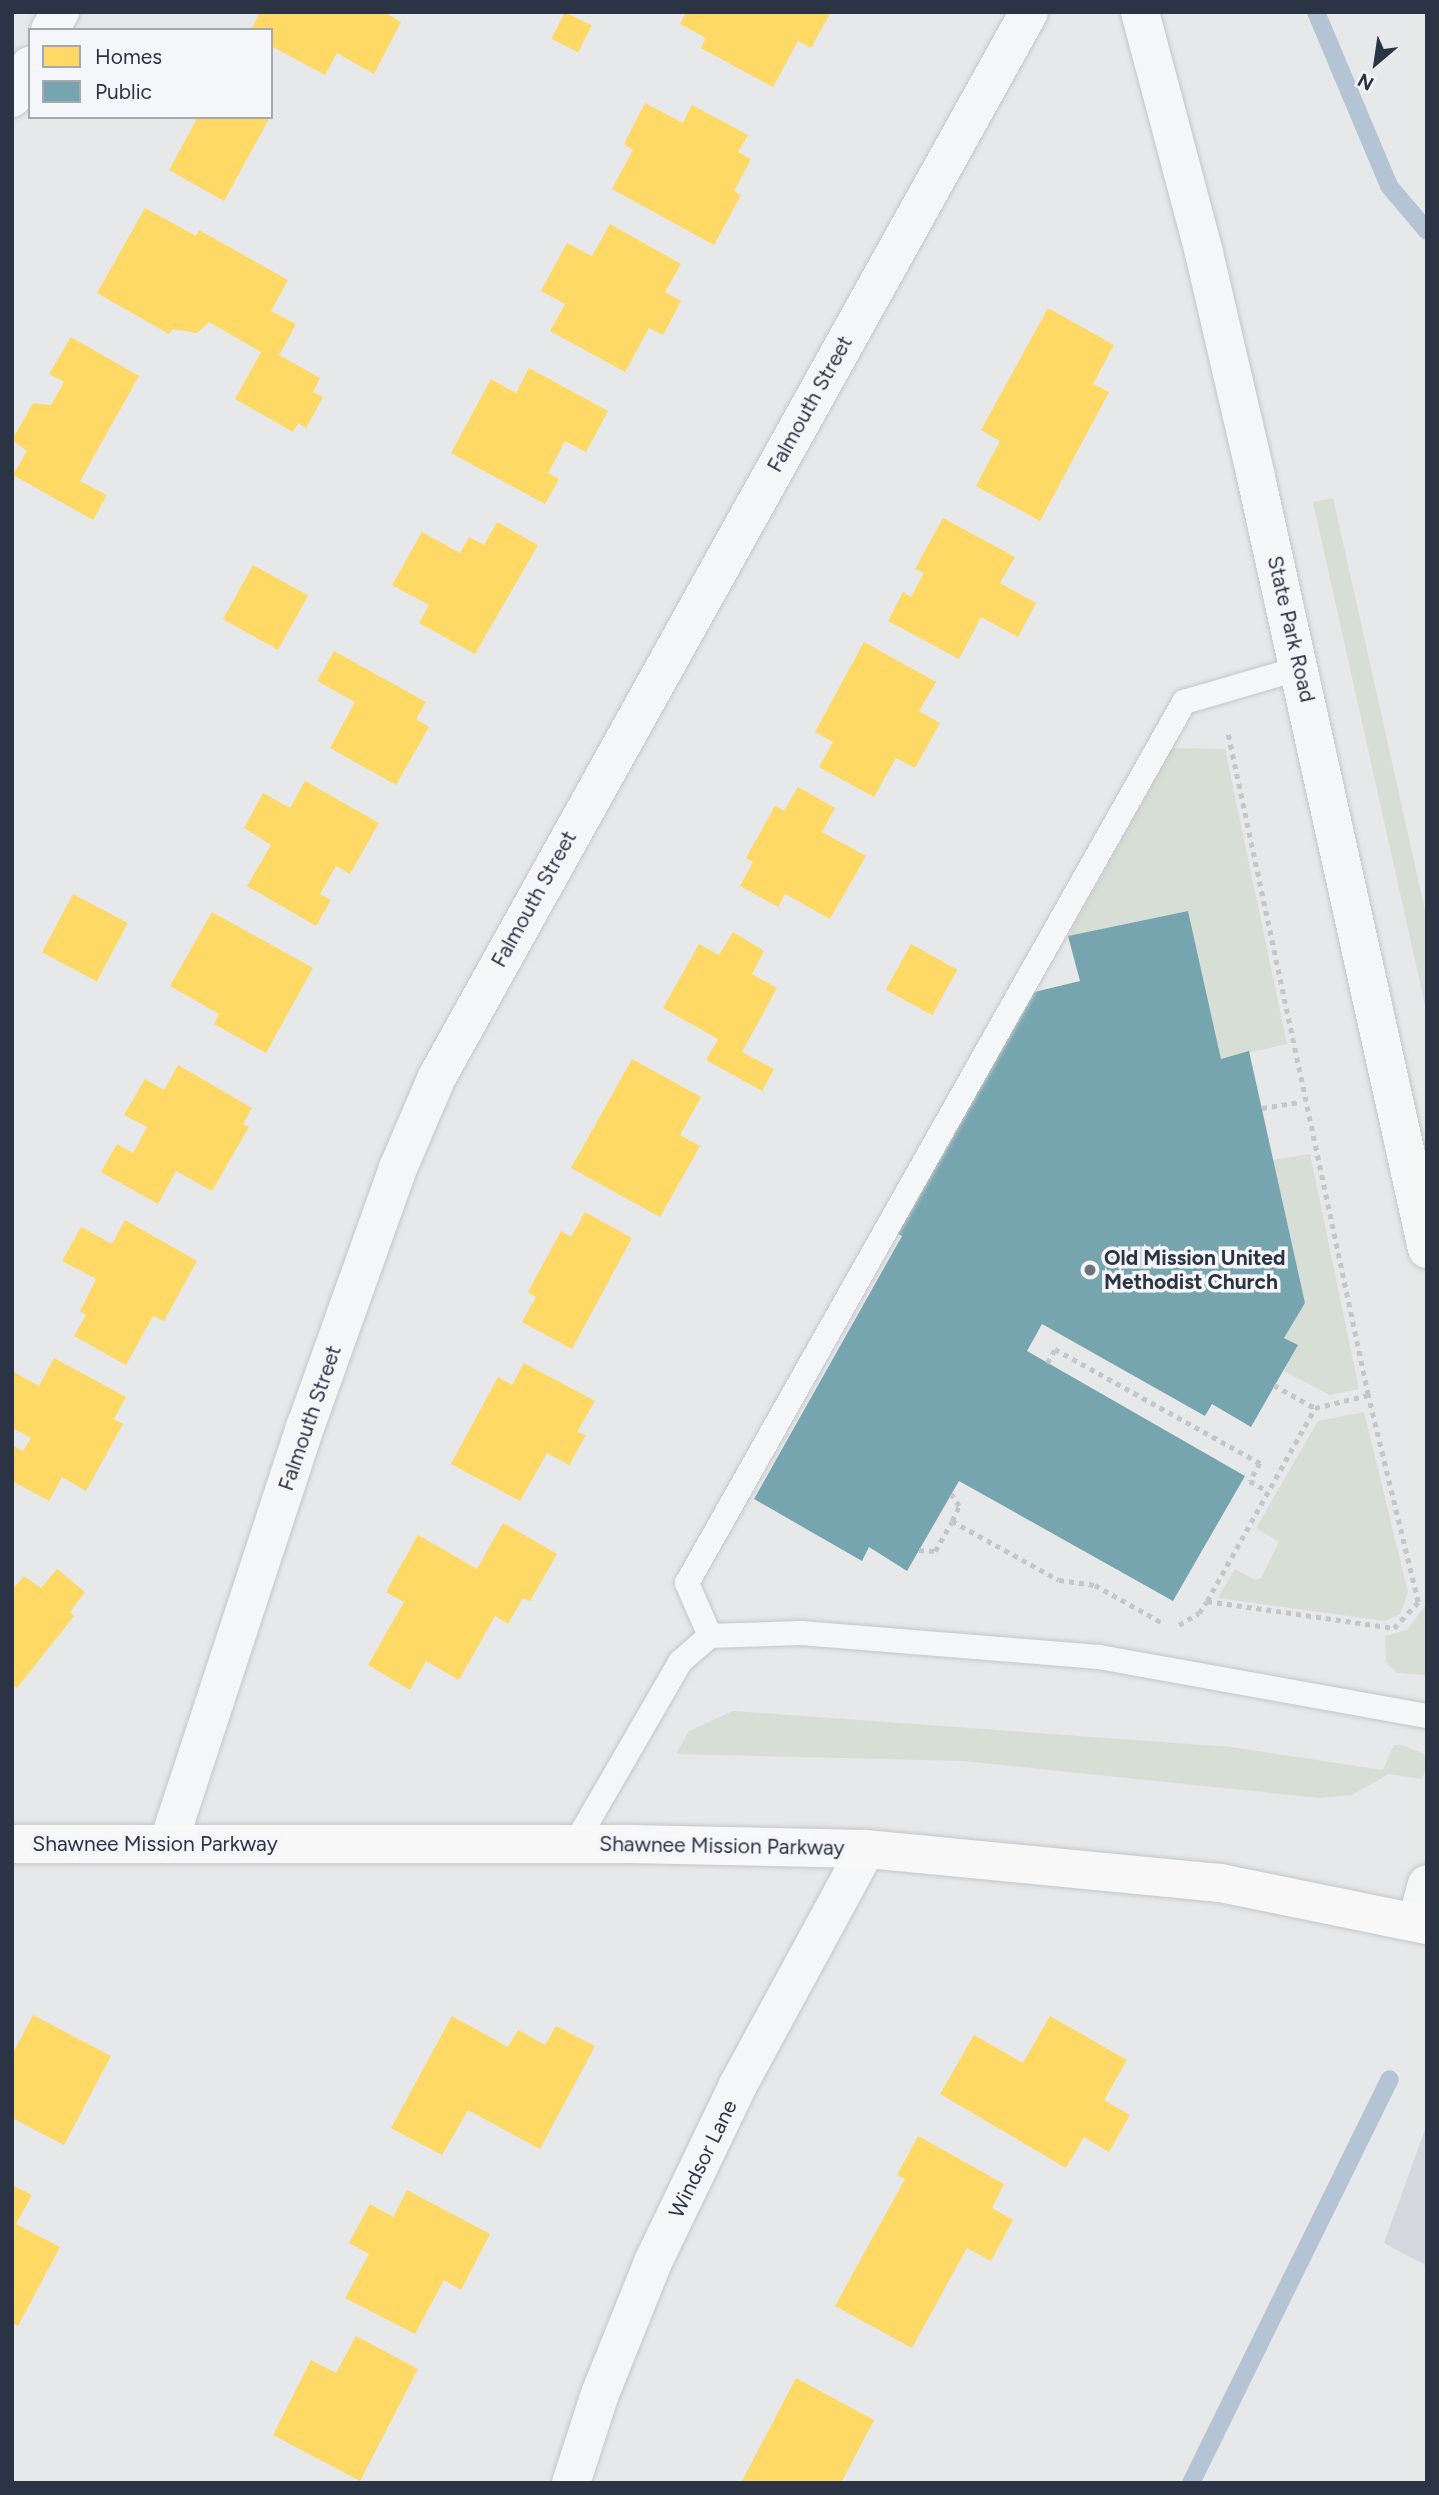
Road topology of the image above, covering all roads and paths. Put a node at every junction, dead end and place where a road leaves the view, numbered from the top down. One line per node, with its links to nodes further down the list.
1 (60, 12): 4 (street)
2 (1029, 12): 26 (street, Falmouth Street)
3 (1140, 12): 7 (street, State Park Road)
4 (51, 28)
5 (28, 69): 6 (street)
6 (12, 97)
7 (1300, 668): 8 (lane); 11 (street, State Park Road)
8 (1219, 688): 14 (path); 23 (lane)
9 (1298, 1102): 10 (path)
10 (1262, 1108)
11 (1427, 1250)
12 (1047, 1363): 16 (path)
13 (1275, 1385): 15 (path)
14 (1368, 1395): 15 (path); 20 (path)
15 (1315, 1408): 16 (path)
16 (1267, 1491): 20 (path)
17 (951, 1494): 18 (path)
18 (952, 1521): 19 (path); 21 (path)
19 (919, 1550)
20 (1207, 1601): 22 (path)
21 (1165, 1625)
22 (1175, 1627)
23 (709, 1636): 24 (lane); 27 (lane)
24 (1427, 1716)
25 (12, 1844): 26 (highway, Shawnee Mission Parkway)
26 (168, 1844): 27 (highway, Shawnee Mission Parkway)
27 (575, 1844): 28 (highway, Shawnee Mission Parkway)
28 (866, 1849): 30 (highway, Shawnee Mission Parkway); 31 (street, Windsor Lane)
29 (1427, 1884): 30 (street)
30 (1422, 1923)
31 (571, 2483)

